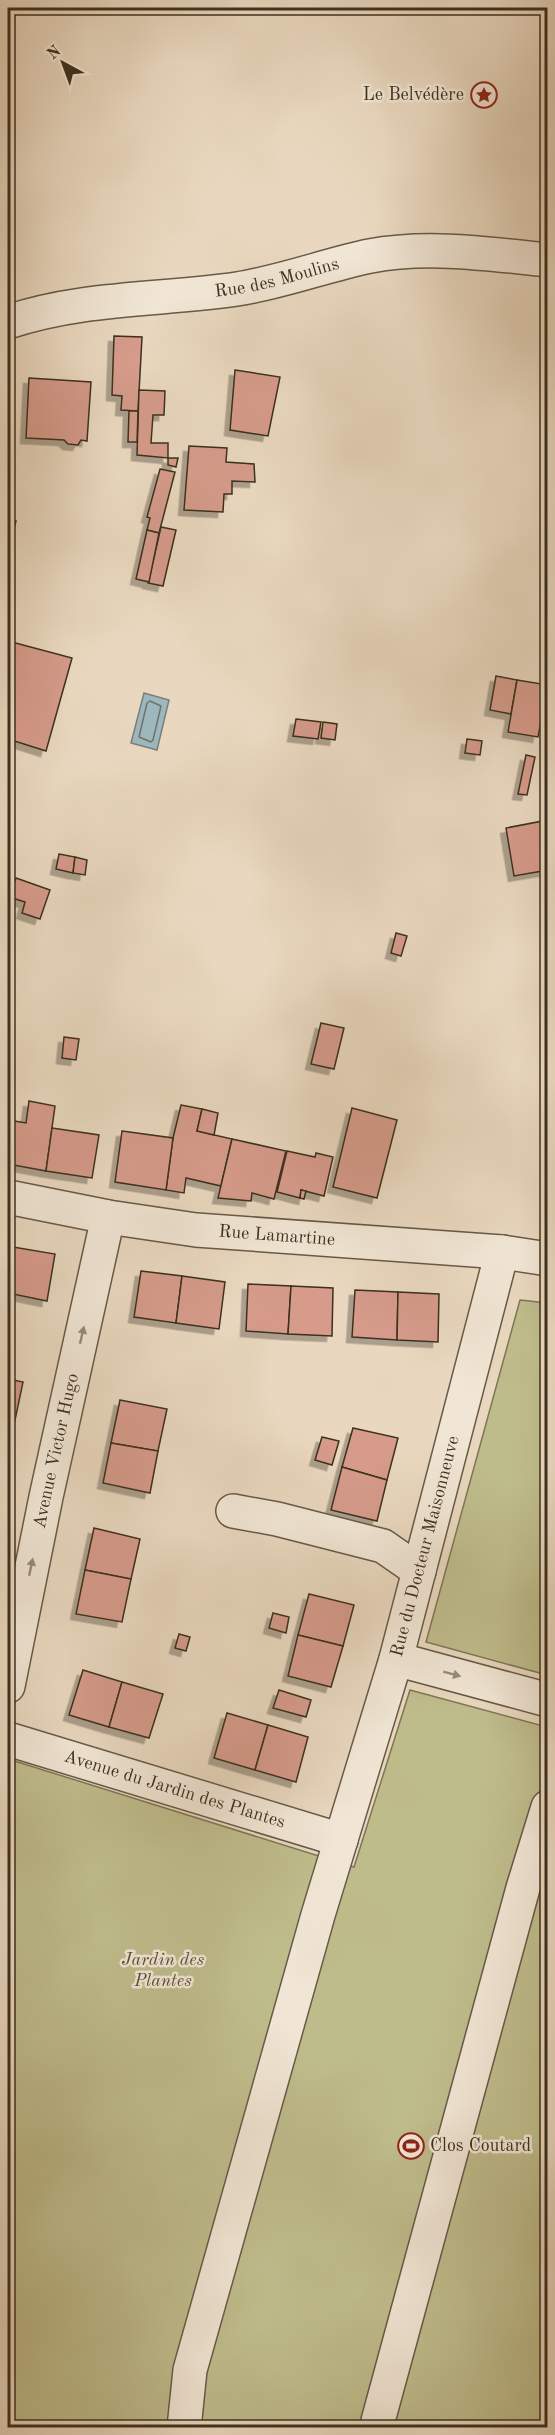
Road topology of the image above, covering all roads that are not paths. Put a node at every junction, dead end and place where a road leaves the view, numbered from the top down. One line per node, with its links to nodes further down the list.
1 (548, 260): 2 (street, Rue des Moulins)
2 (8, 322)
3 (8, 1197): 4 (street, Rue Lamartine)
4 (108, 1217): 5 (street, Rue Lamartine); 10 (street, Avenue Victor Hugo, one-way to 4)
5 (502, 1252): 6 (street, Rue Lamartine); 8 (street, Rue du Docteur Maisonneuve)
6 (548, 1259)
7 (233, 1511): 8 (street)
8 (419, 1571): 9 (street, Rue du Docteur Maisonneuve)
9 (396, 1659): 11 (street, one-way to 11); 14 (street, Rue du Docteur Maisonneuve)
10 (8, 1686)
11 (548, 1700)
12 (8, 1738): 14 (street, Avenue du Jardin des Plantes)
13 (548, 1807): 15 (street)
14 (341, 1840): 16 (street, Rue du Docteur Maisonneuve)
15 (378, 2421)
16 (184, 2427)

